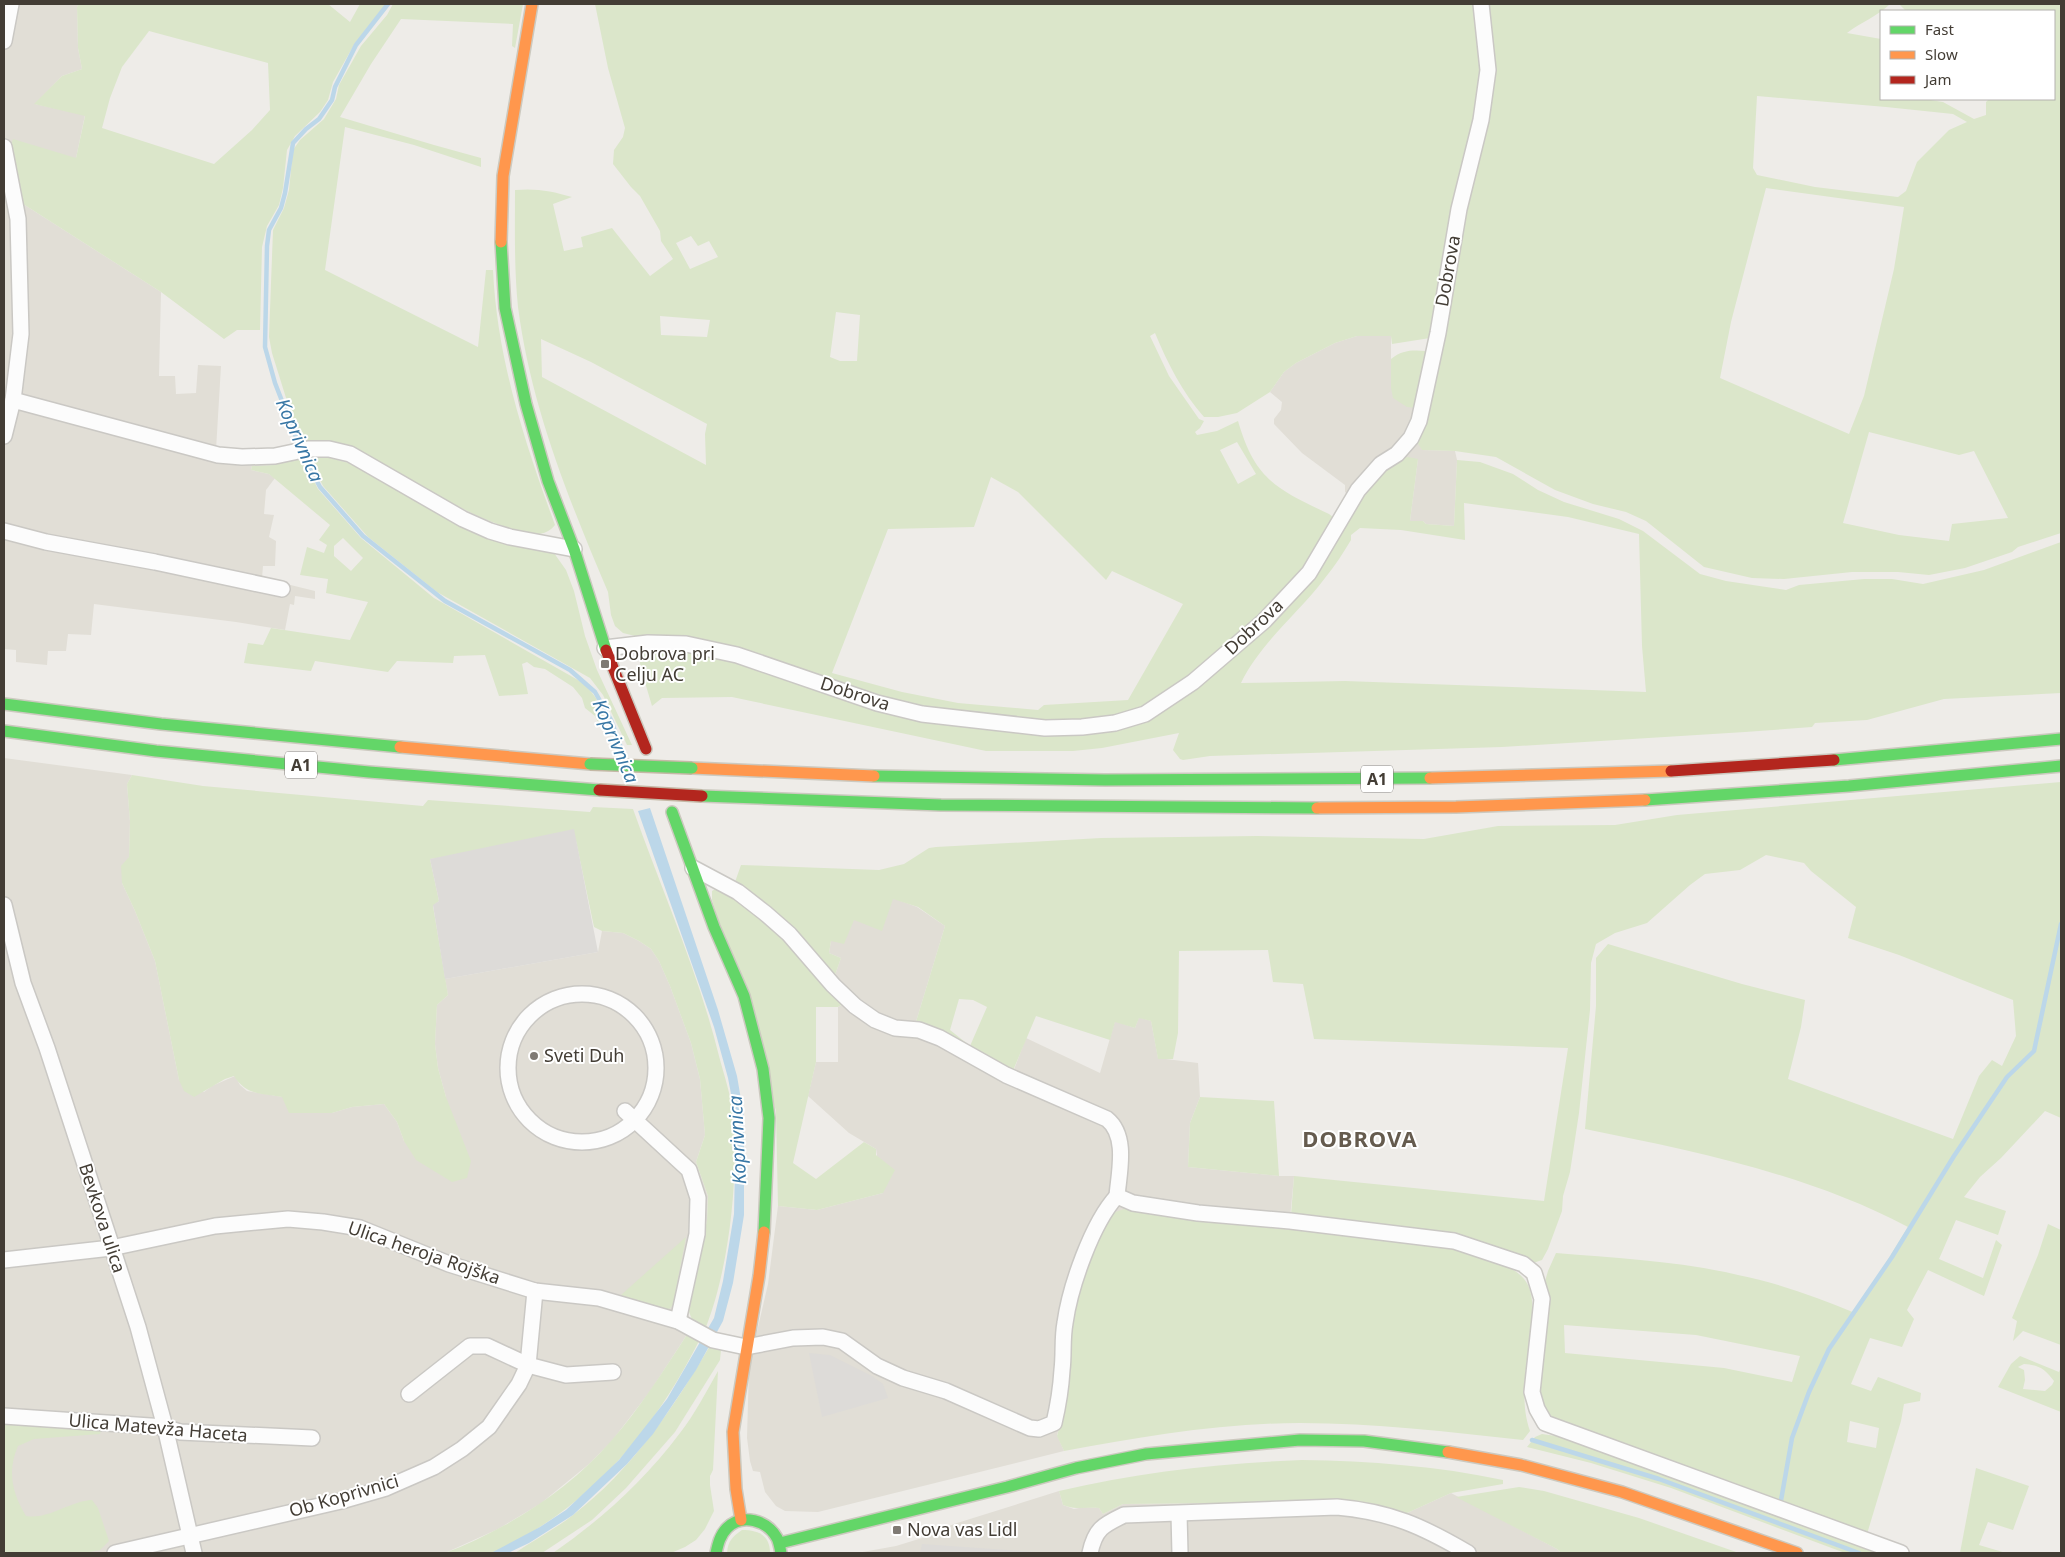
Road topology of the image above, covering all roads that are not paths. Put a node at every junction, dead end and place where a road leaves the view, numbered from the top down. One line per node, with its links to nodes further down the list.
1 (10, 4): 4 (street)
2 (532, 4): 9 (main road)
3 (1481, 4): 11 (street, Dobrova)
4 (4, 41)
5 (4, 147): 6 (street)
6 (13, 400): 7 (street); 9 (street)
7 (4, 436)
8 (4, 531): 10 (street)
9 (574, 549): 11 (main road)
10 (282, 589)
11 (605, 648): 15 (main road)
12 (4, 704): 14 (main road, A1, bridge)
13 (4, 731): 16 (main road, A1, bridge)
14 (2061, 739)
15 (646, 749)
16 (2061, 766)
17 (672, 812): 18 (main road)
18 (693, 868): 21 (street); 26 (main road)
19 (4, 905): 22 (street, Bevkova ulica)
20 (631, 1116): 20 (street); 25 (street)
21 (1117, 1196): 26 (street); 44 (street)
22 (111, 1248): 23 (street, Ulica heroja Rojška); 24 (street, Ulica heroja Rojška); 31 (street, Bevkova ulica)
23 (4, 1260)
24 (535, 1291): 25 (street, Ulica heroja Rojška); 27 (street, Ob Koprivnici)
25 (683, 1324): 26 (street, Ulica heroja Rojška)
26 (746, 1347): 34 (main road)
27 (528, 1365): 28 (street); 29 (street); 35 (street, Ob Koprivnici)
28 (613, 1372)
29 (409, 1394)
30 (4, 1416): 31 (street, Ulica Matevža Haceta)
31 (165, 1427): 32 (street, Ulica Matevža Haceta); 35 (street, Bevkova ulica)
32 (312, 1438)
33 (1179, 1514): 40 (street); 41 (street); 42 (street)
34 (741, 1520): 36 (main road); 39 (main road)
35 (190, 1534): 37 (street, Ob Koprivnici); 38 (street, Bevkova ulica)
36 (780, 1548): 43 (main road)
37 (115, 1553)
38 (194, 1553)
39 (716, 1553)
40 (1090, 1553)
41 (1180, 1553)
42 (1468, 1553)
43 (1797, 1553)
44 (1901, 1553)

